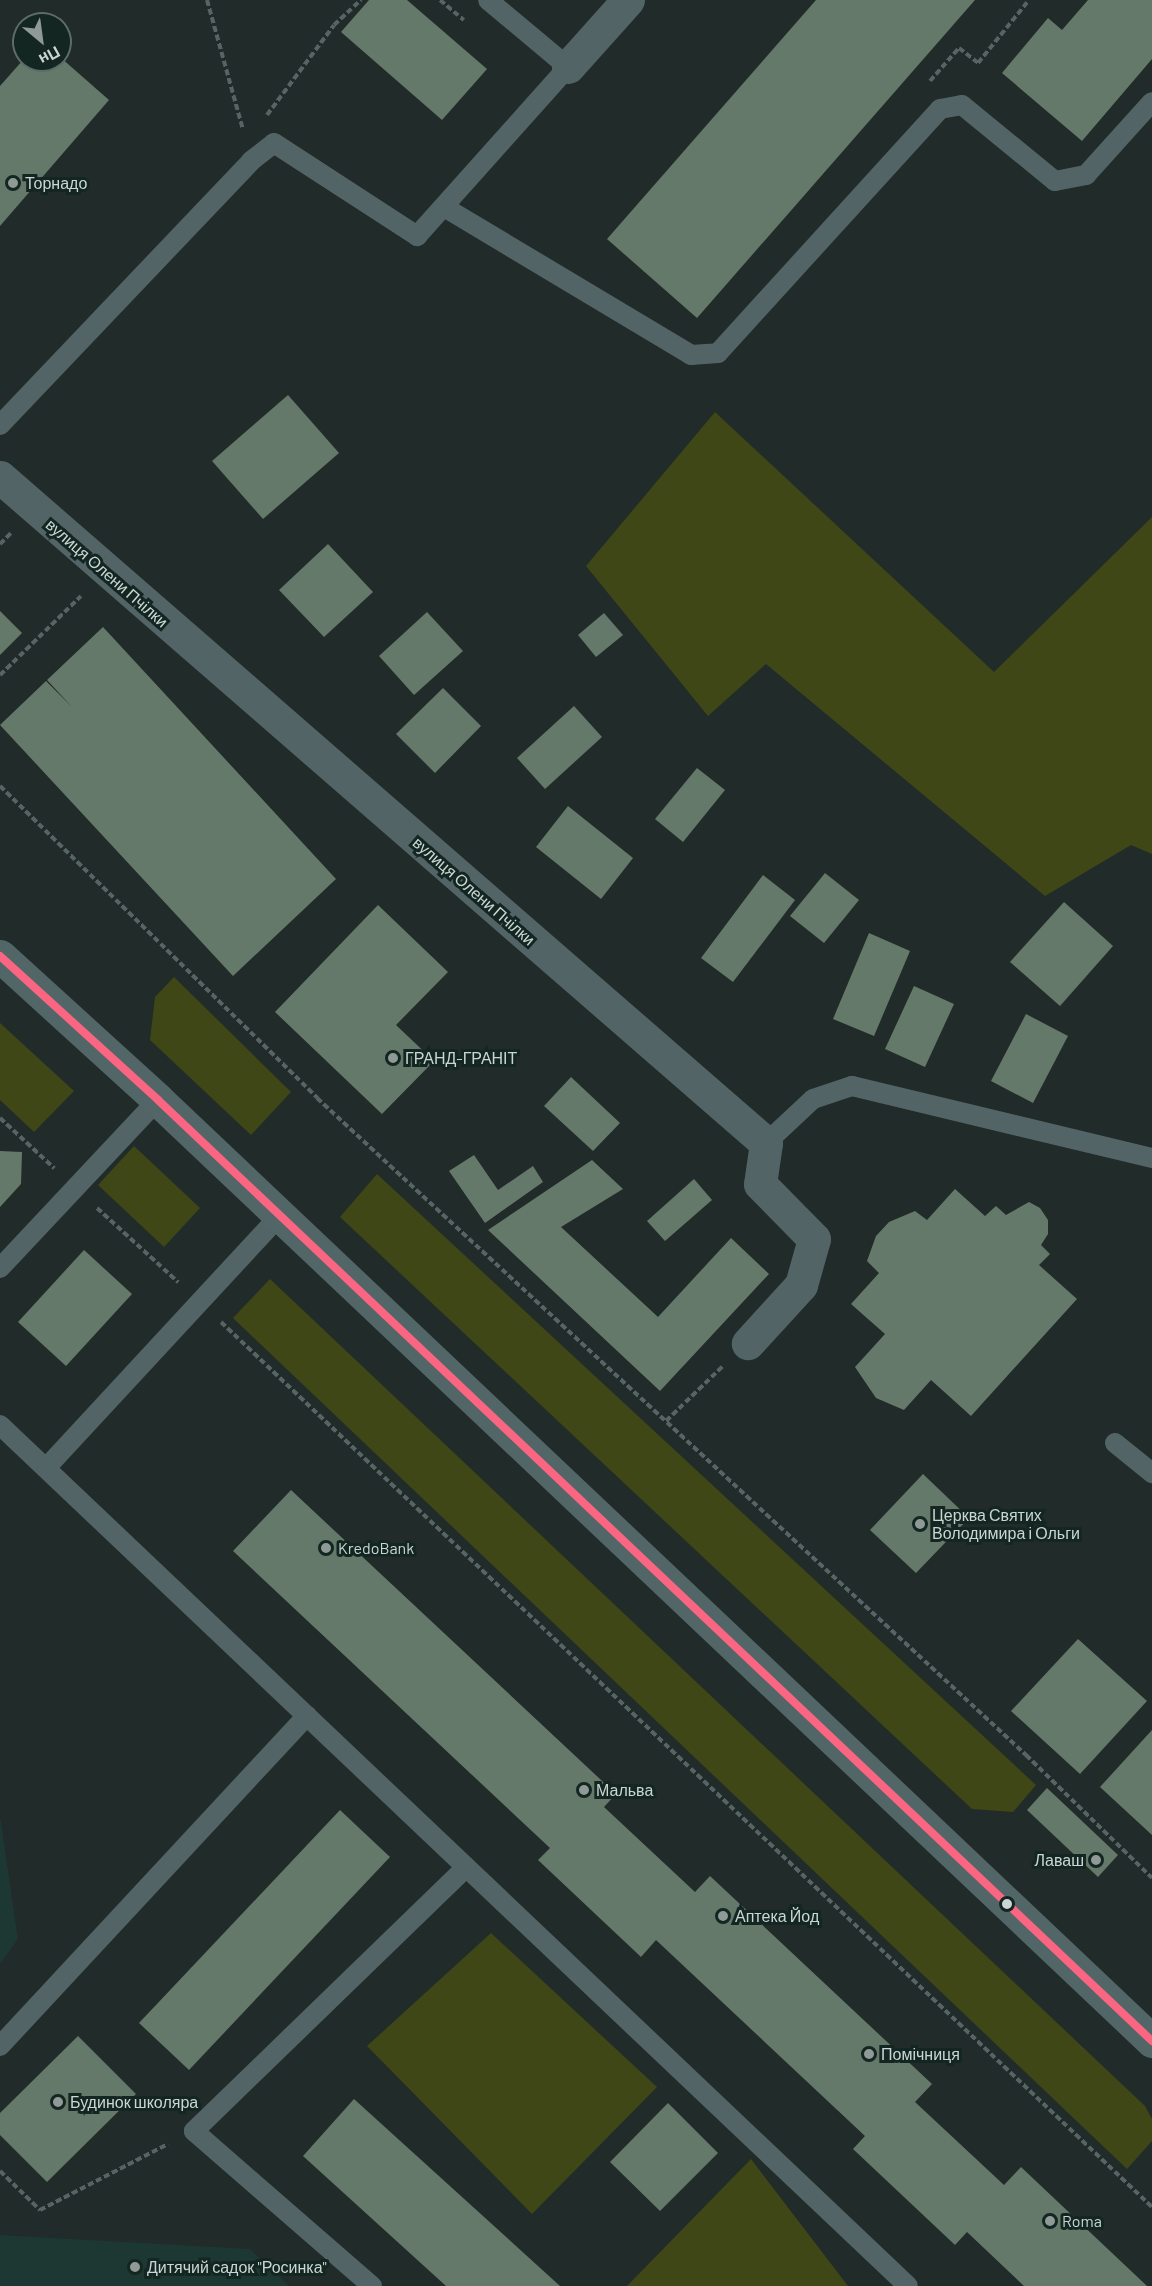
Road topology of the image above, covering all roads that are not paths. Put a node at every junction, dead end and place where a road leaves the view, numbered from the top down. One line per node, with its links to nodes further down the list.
1 (489, 0): 3 (lane)
2 (628, 0): 3 (street)
3 (568, 67): 5 (lane)
4 (1152, 102): 5 (lane)
5 (444, 207): 6 (lane)
6 (0, 425)
7 (0, 477): 10 (street, вулиця Олени Пчілки)
8 (0, 956): 9 (main road)
9 (158, 1100): 12 (main road); 13 (lane)
10 (766, 1143): 11 (lane); 14 (street)
11 (1152, 1158)
12 (280, 1215): 17 (lane); 21 (main road)
13 (0, 1268)
14 (748, 1343)
15 (0, 1425): 17 (lane)
16 (1115, 1443): 18 (lane)
17 (46, 1468): 19 (lane)
18 (1152, 1473)
19 (307, 1716): 20 (lane); 22 (lane)
20 (465, 1867): 23 (lane); 24 (lane)
21 (1152, 2041)
22 (0, 2046)
23 (372, 2286)
24 (908, 2286)

